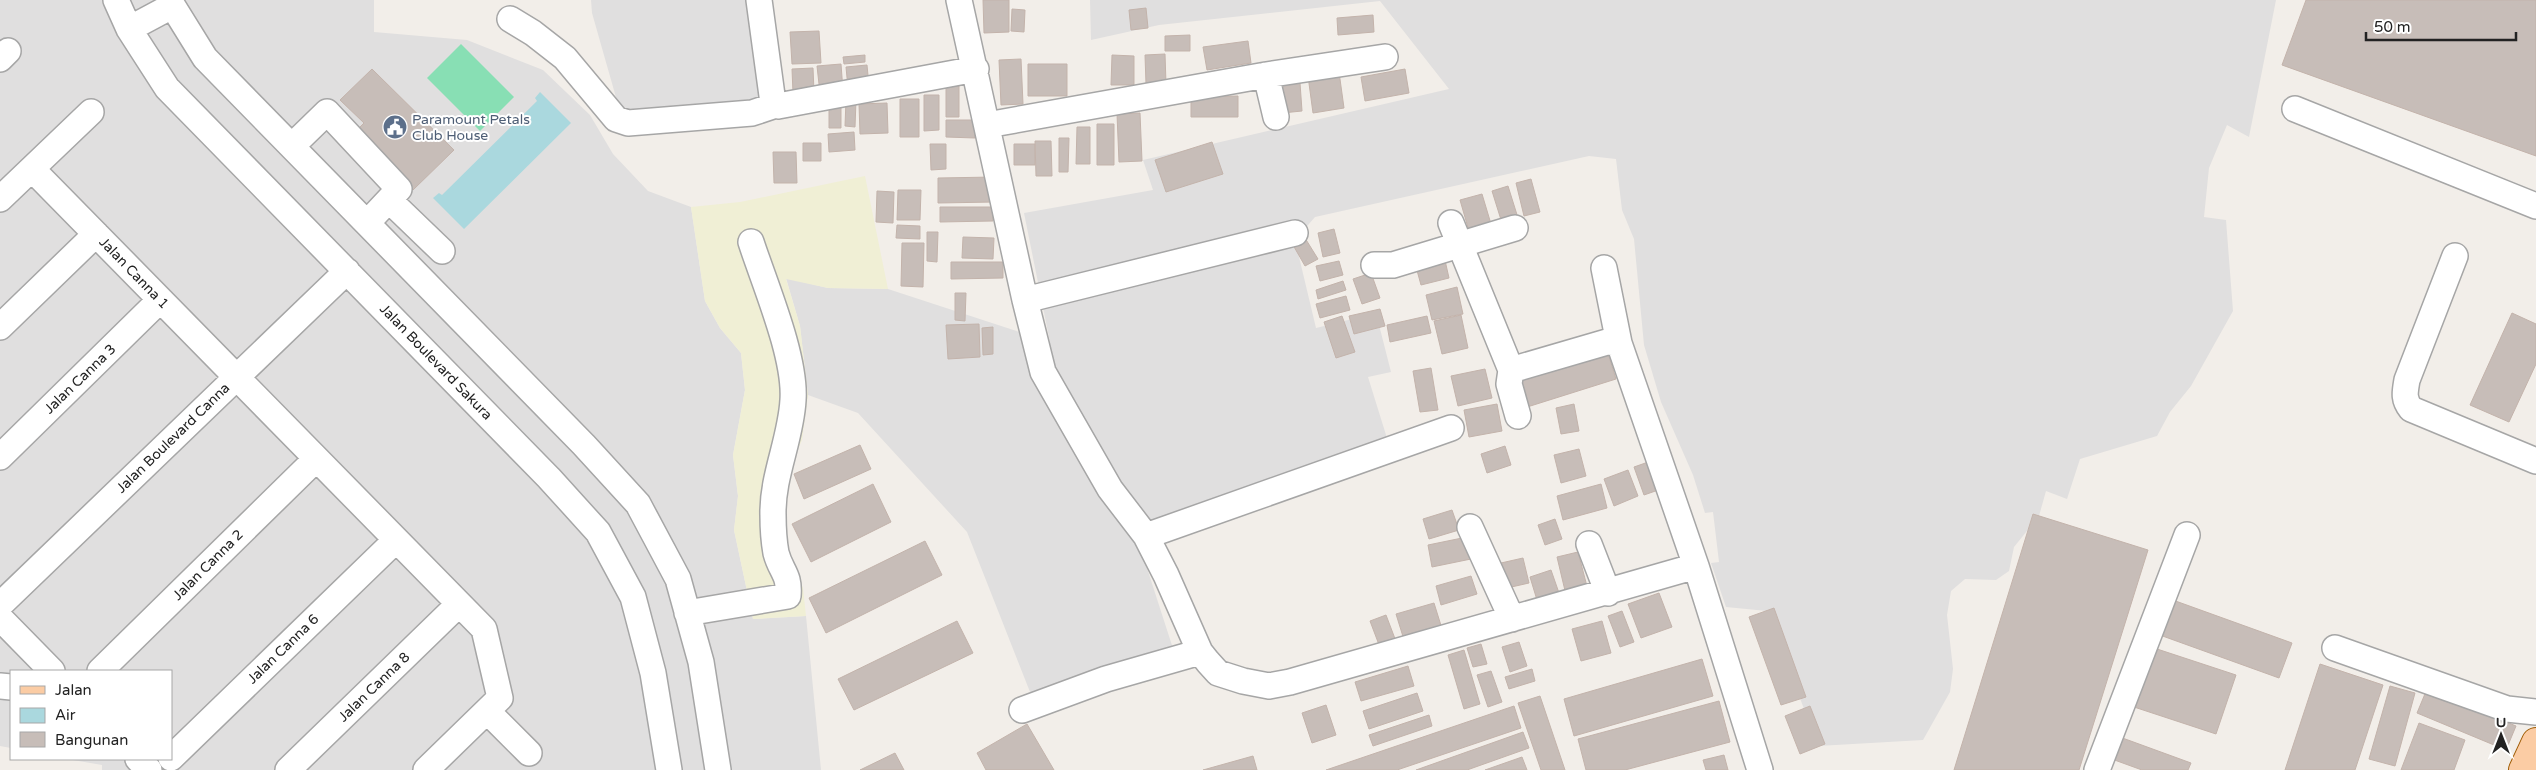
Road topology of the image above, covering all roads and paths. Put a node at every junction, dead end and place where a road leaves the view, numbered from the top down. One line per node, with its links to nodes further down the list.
1 (116, 0): 6 (street, Jalan Boulevard Sakura)
2 (759, 0): 10 (street)
3 (959, 0): 8 (street)
4 (170, 3): 6 (street); 15 (street)
5 (510, 19): 10 (street)
6 (129, 29): 30 (street, Jalan Boulevard Sakura)
7 (1385, 57): 9 (street)
8 (976, 69): 10 (street); 14 (street)
9 (1266, 75): 13 (street); 14 (street)
10 (776, 105)
11 (2294, 109): 19 (street)
12 (91, 112): 16 (street)
13 (1276, 117)
14 (987, 124): 32 (street)
15 (292, 146): 18 (street); 20 (street)
16 (32, 169): 17 (street); 23 (street, Jalan Canna 1)
17 (0, 199)
18 (389, 200): 20 (street); 26 (street)
19 (2536, 206)
20 (367, 223): 51 (street)
21 (1514, 228): 24 (street)
22 (1295, 233): 32 (street)
23 (96, 234): 31 (street, Jalan Canna 1); 33 (street)
24 (1454, 235): 28 (street); 35 (street)
25 (751, 242): 51 (street)
26 (442, 251)
27 (2455, 256): 41 (street)
28 (1374, 264)
29 (1604, 268): 34 (street)
30 (347, 272): 36 (street, Jalan Boulevard Canna); 70 (street, Jalan Boulevard Sakura)
31 (160, 300): 36 (street, Jalan Canna 1); 39 (street, Jalan Canna 3)
32 (1025, 300): 44 (street)
33 (0, 327)
34 (1619, 343): 35 (street); 47 (street)
35 (1510, 370): 37 (street)
36 (237, 377): 40 (street, Jalan Canna 1); 49 (street, Jalan Boulevard Canna)
37 (1518, 416)
38 (1451, 428): 44 (street)
39 (0, 457)
40 (316, 459): 45 (street, Jalan Canna 1); 57 (street, Jalan Canna 2)
41 (2536, 461)
42 (1470, 527): 53 (street)
43 (2187, 535): 73 (street)
44 (1146, 536): 55 (street)
45 (396, 540): 50 (street, Jalan Canna 1); 63 (street, Jalan Canna 6)
46 (1589, 544): 48 (street)
47 (1696, 566): 48 (street); 72 (street)
48 (1608, 593): 53 (street)
49 (0, 604)
50 (459, 604): 58 (street, Jalan Canna 1); 68 (street, Jalan Canna 8)
51 (687, 613): 71 (street)
52 (0, 618): 56 (street)
53 (1512, 619): 55 (street)
54 (2335, 648): 60 (street)
55 (1200, 652): 59 (street)
56 (51, 670)
57 (101, 670)
58 (494, 704): 62 (street); 69 (street)
59 (1022, 710)
60 (2536, 712)
61 (2536, 742): 74 (main road)
62 (529, 753)
63 (172, 757)
64 (139, 760): 66 (street)
65 (169, 760): 67 (street, Jalan Canna 6)
66 (149, 770)
67 (158, 770)
68 (288, 770)
69 (426, 770)
70 (669, 770)
71 (718, 770)
72 (1760, 770)
73 (2097, 770)
74 (2523, 770)

